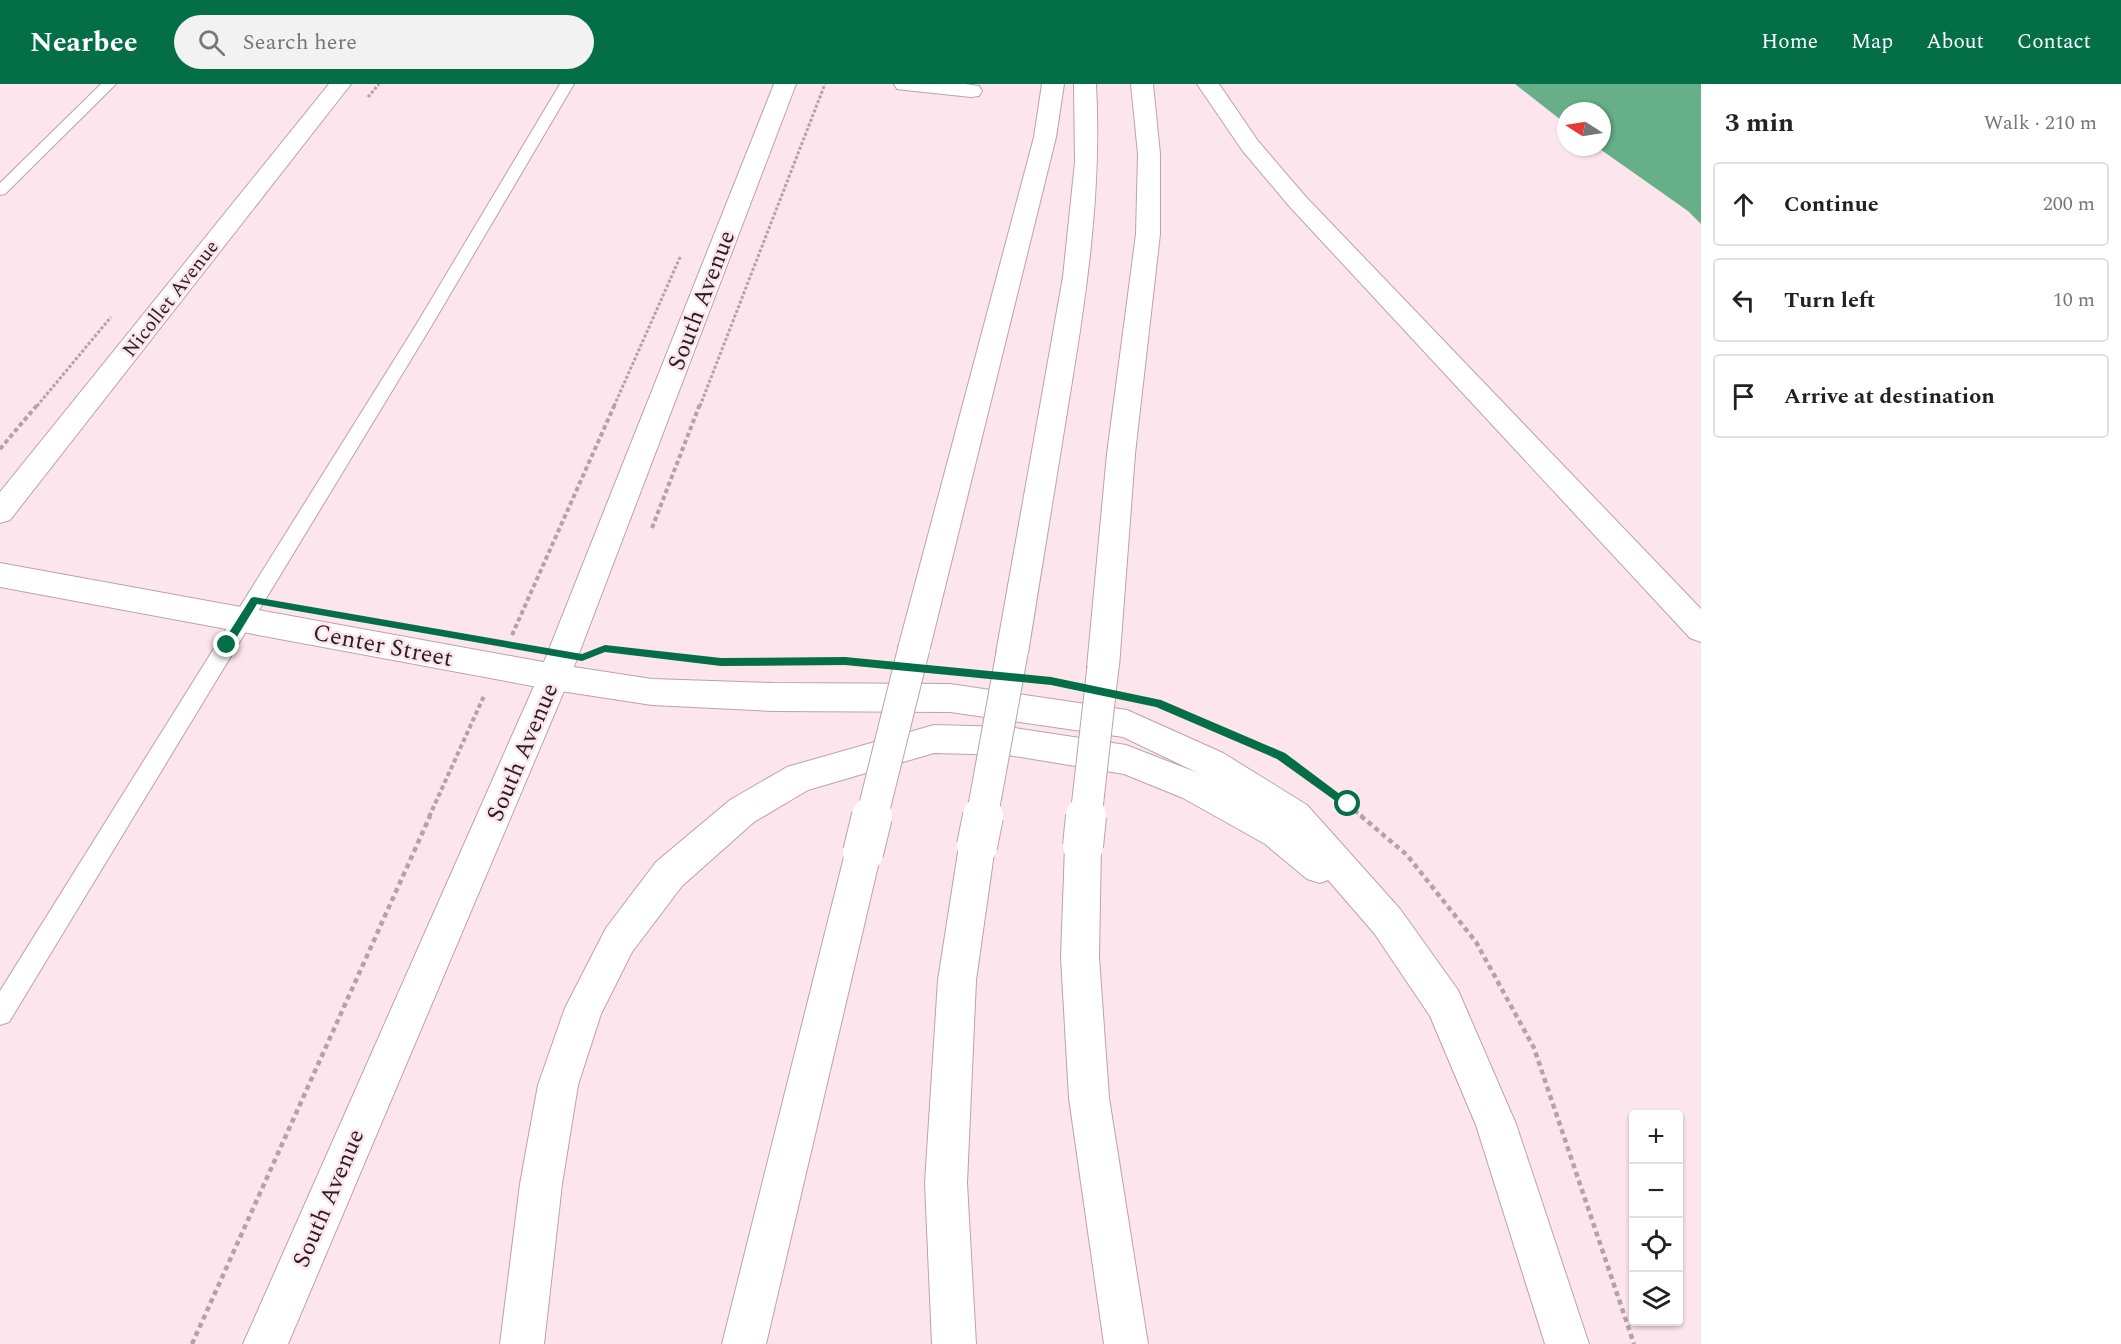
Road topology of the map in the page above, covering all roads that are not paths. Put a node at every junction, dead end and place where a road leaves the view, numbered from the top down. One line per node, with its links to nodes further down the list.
1 (109, 84): 11 (lane)
2 (340, 84): 12 (main road, Nicollet Avenue)
3 (567, 84): 14 (lane)
4 (785, 84): 16 (main road, South Avenue)
5 (905, 84): 10 (main road)
6 (1053, 84): 21 (main road, bridge)
7 (1085, 84): 22 (main road, bridge)
8 (1142, 84): 23 (main road, bridge)
9 (1208, 84): 15 (main road)
10 (971, 91)
11 (0, 191)
12 (0, 512)
13 (0, 574): 14 (main road, Center Street)
14 (243, 619): 16 (main road, Center Street); 18 (lane)
15 (1701, 629)
16 (554, 677): 17 (main road, Center Street); 19 (main road, South Avenue)
17 (1387, 921): 20 (main road); 24 (main road)
18 (0, 1013)
19 (265, 1344)
20 (522, 1344)
21 (744, 1344)
22 (954, 1344)
23 (1126, 1344)
24 (1567, 1344)

